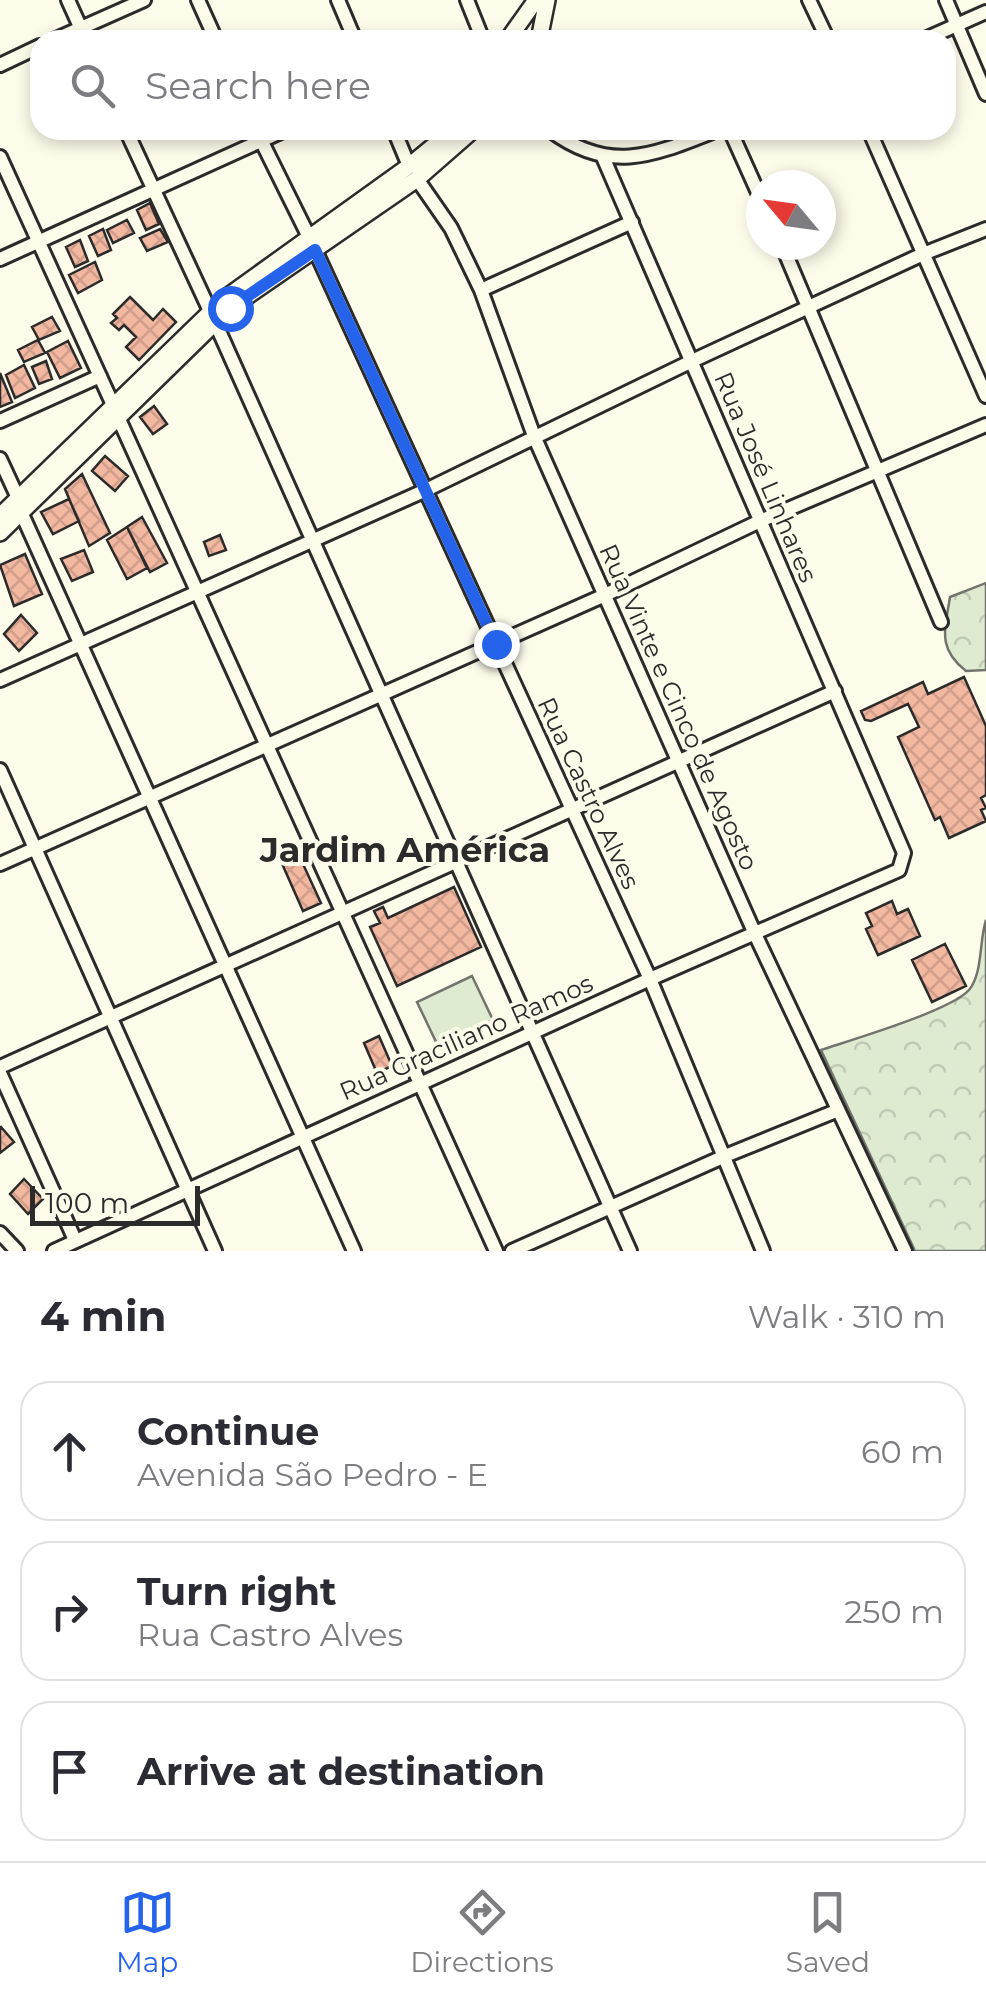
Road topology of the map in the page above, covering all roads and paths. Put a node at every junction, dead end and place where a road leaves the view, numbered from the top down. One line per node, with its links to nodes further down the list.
1 (68, 0): 12 (street)
2 (144, 0): 13 (street)
3 (198, 0): 14 (street)
4 (338, 0): 15 (street)
5 (467, 0): 16 (street)
6 (536, 0): 17 (main road)
7 (547, 0): 18 (main road)
8 (809, 0): 19 (street)
9 (946, 0): 11 (street)
10 (986, 12): 11 (street)
11 (958, 25): 20 (street); 23 (street)
12 (82, 30)
13 (91, 30)
14 (212, 30)
15 (351, 30)
16 (479, 30)
17 (515, 30)
18 (541, 30)
19 (823, 30)
20 (946, 30)
21 (30, 51): 22 (street)
22 (0, 65)
23 (986, 94)
24 (130, 140): 38 (street)
25 (249, 140): 38 (street)
26 (260, 140): 42 (street, Rua Castro Alves)
27 (398, 140): 37 (street, Rua Vinte e Cinco de Agosto)
28 (444, 140): 37 (main road)
29 (459, 140): 37 (main road)
30 (564, 140): 34 (street)
31 (692, 140): 34 (street)
32 (734, 140): 36 (street)
33 (873, 140): 43 (street)
34 (603, 156): 39 (street, Rua José Linhares)
35 (0, 157): 41 (street)
36 (748, 170)
37 (413, 173): 42 (main road); 46 (street, Rua Vinte e Cinco de Agosto)
38 (153, 191): 41 (street); 48 (street)
39 (632, 222): 46 (street); 49 (street, Rua José Linhares)
40 (986, 228): 43 (street)
41 (38, 240): 44 (street); 50 (street)
42 (312, 243): 48 (main road); 58 (street, Rua Castro Alves)
43 (924, 254): 47 (street); 51 (street)
44 (0, 259)
45 (789, 260): 47 (street)
46 (481, 290): 55 (street, Rua Vinte e Cinco de Agosto)
47 (809, 306): 49 (street); 57 (street)
48 (213, 316): 52 (main road); 63 (street)
49 (692, 360): 55 (street); 61 (street, Rua José Linhares)
50 (100, 376): 52 (street); 53 (street)
51 (986, 396)
52 (116, 411): 59 (main road); 64 (street)
53 (0, 421)
54 (986, 426): 57 (street)
55 (534, 436): 58 (street); 65 (street, Rua Vinte e Cinco de Agosto)
56 (0, 459): 59 (street)
57 (879, 473): 61 (street); 66 (street)
58 (426, 490): 63 (street); 68 (street, Rua Castro Alves)
59 (19, 505): 60 (main road); 62 (main road); 67 (street)
60 (0, 516)
61 (760, 521): 65 (street); 70 (street, Rua José Linhares)
62 (0, 532)
63 (311, 540): 64 (street); 71 (street)
64 (196, 591): 67 (street); 72 (street)
65 (605, 595): 68 (street); 73 (street, Rua Vinte e Cinco de Agosto)
66 (941, 622)
67 (80, 643): 69 (street); 75 (street)
68 (496, 644): 71 (street); 76 (street, Rua Castro Alves)
69 (0, 680)
70 (835, 691): 73 (street); 80 (street, Rua José Linhares)
71 (382, 694): 72 (street); 78 (street)
72 (267, 745): 75 (street); 81 (street)
73 (678, 760): 76 (street); 82 (street, Rua Vinte e Cinco de Agosto)
74 (0, 770): 77 (street)
75 (150, 798): 77 (street); 83 (street)
76 (572, 808): 78 (street); 84 (street, Rua Castro Alves)
77 (36, 848): 79 (street); 85 (street)
78 (456, 861): 81 (street); 86 (street)
79 (0, 864)
80 (899, 870): 82 (street, Rua Graciliano Ramos)
81 (342, 912): 83 (street); 88 (street)
82 (754, 934): 84 (street, Rua Graciliano Ramos); 89 (street, Rua Vinte e Cinco de Agosto)
83 (225, 965): 85 (street); 90 (street)
84 (650, 979): 86 (street, Rua Graciliano Ramos); 91 (street, Rua Castro Alves)
85 (112, 1016): 87 (street); 92 (street)
86 (532, 1032): 88 (street, Rua Graciliano Ramos); 93 (street)
87 (0, 1070): 95 (street)
88 (420, 1083): 90 (street, Rua Graciliano Ramos); 100 (street)
89 (836, 1110): 91 (street); 104 (street, Rua Vinte e Cinco de Agosto)
90 (302, 1137): 92 (street, Rua Graciliano Ramos); 99 (street)
91 (725, 1156): 93 (street); 103 (street, Rua Castro Alves)
92 (188, 1189): 95 (street, Rua Graciliano Ramos); 98 (street)
93 (610, 1207): 101 (street); 102 (street)
94 (0, 1233): 96 (street)
95 (76, 1240): 97 (street, Rua Graciliano Ramos)
96 (17, 1251)
97 (54, 1251)
98 (216, 1251)
99 (354, 1251)
100 (496, 1251)
101 (512, 1251)
102 (630, 1251)
103 (763, 1251)
104 (905, 1251)

